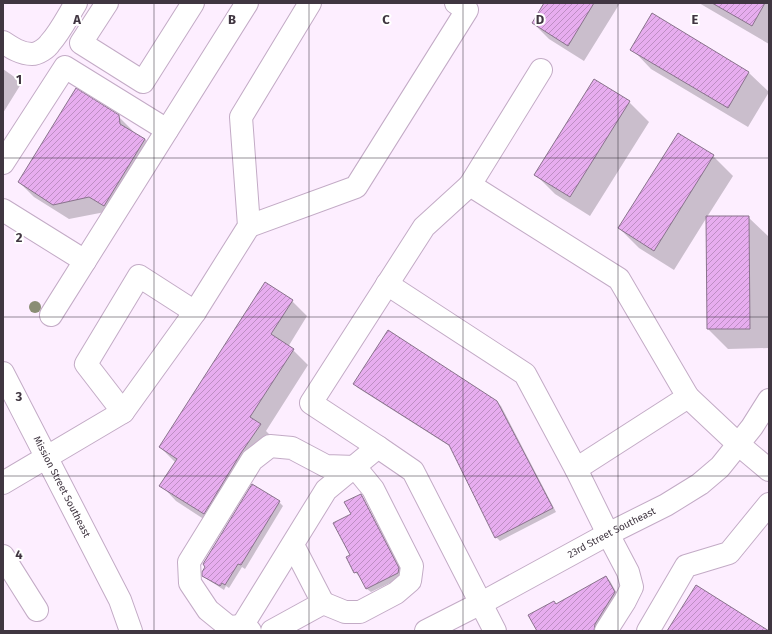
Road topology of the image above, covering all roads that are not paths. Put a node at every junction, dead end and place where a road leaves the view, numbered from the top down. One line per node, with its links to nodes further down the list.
1 (76, 3): 7 (main road)
2 (107, 3): 3 (main road)
3 (193, 3)
4 (247, 3): 9 (main road)
5 (310, 3): 13 (main road)
6 (456, 3): 13 (main road)
7 (3, 42)
8 (542, 70): 11 (main road)
9 (167, 130): 10 (main road); 14 (main road)
10 (3, 163)
11 (470, 184): 15 (main road); 19 (main road)
12 (3, 210): 14 (main road)
13 (249, 226): 16 (main road)
14 (85, 261): 17 (main road)
15 (387, 284): 23 (main road); 26 (main road)
16 (195, 312): 21 (main road); 21 (main road)
17 (51, 316)
18 (3, 373): 24 (main road, Mission Street Southeast)
19 (688, 397): 22 (main road); 26 (main road)
20 (769, 400): 22 (main road, 23rd Street Southeast)
21 (123, 412): 24 (main road)
22 (738, 444): 27 (main road); 30 (main road, 23rd Street Southeast)
23 (378, 447): 25 (main road); 35 (main road)
24 (47, 458): 28 (main road); 33 (main road, Mission Street Southeast)
25 (355, 467): 31 (main road); 34 (main road); 37 (main road)
26 (576, 469): 30 (main road)
27 (769, 470)
28 (3, 483)
29 (769, 504): 45 (main road)
30 (608, 534): 35 (main road, 23rd Street Southeast); 44 (main road)
31 (293, 545): 34 (main road); 37 (main road)
32 (3, 556): 36 (main road)
33 (120, 600): 38 (main road, Mission Street Southeast); 39 (main road); 40 (main road, Mission Street Southeast)
34 (323, 602): 41 (main road)
35 (480, 603): 42 (main road, 23rd Street Southeast); 43 (main road)
36 (37, 610)
37 (246, 629)
38 (131, 631)
39 (137, 631)
40 (144, 631)
41 (272, 631)
42 (426, 631)
43 (495, 631)
44 (606, 631)
45 (648, 631)

